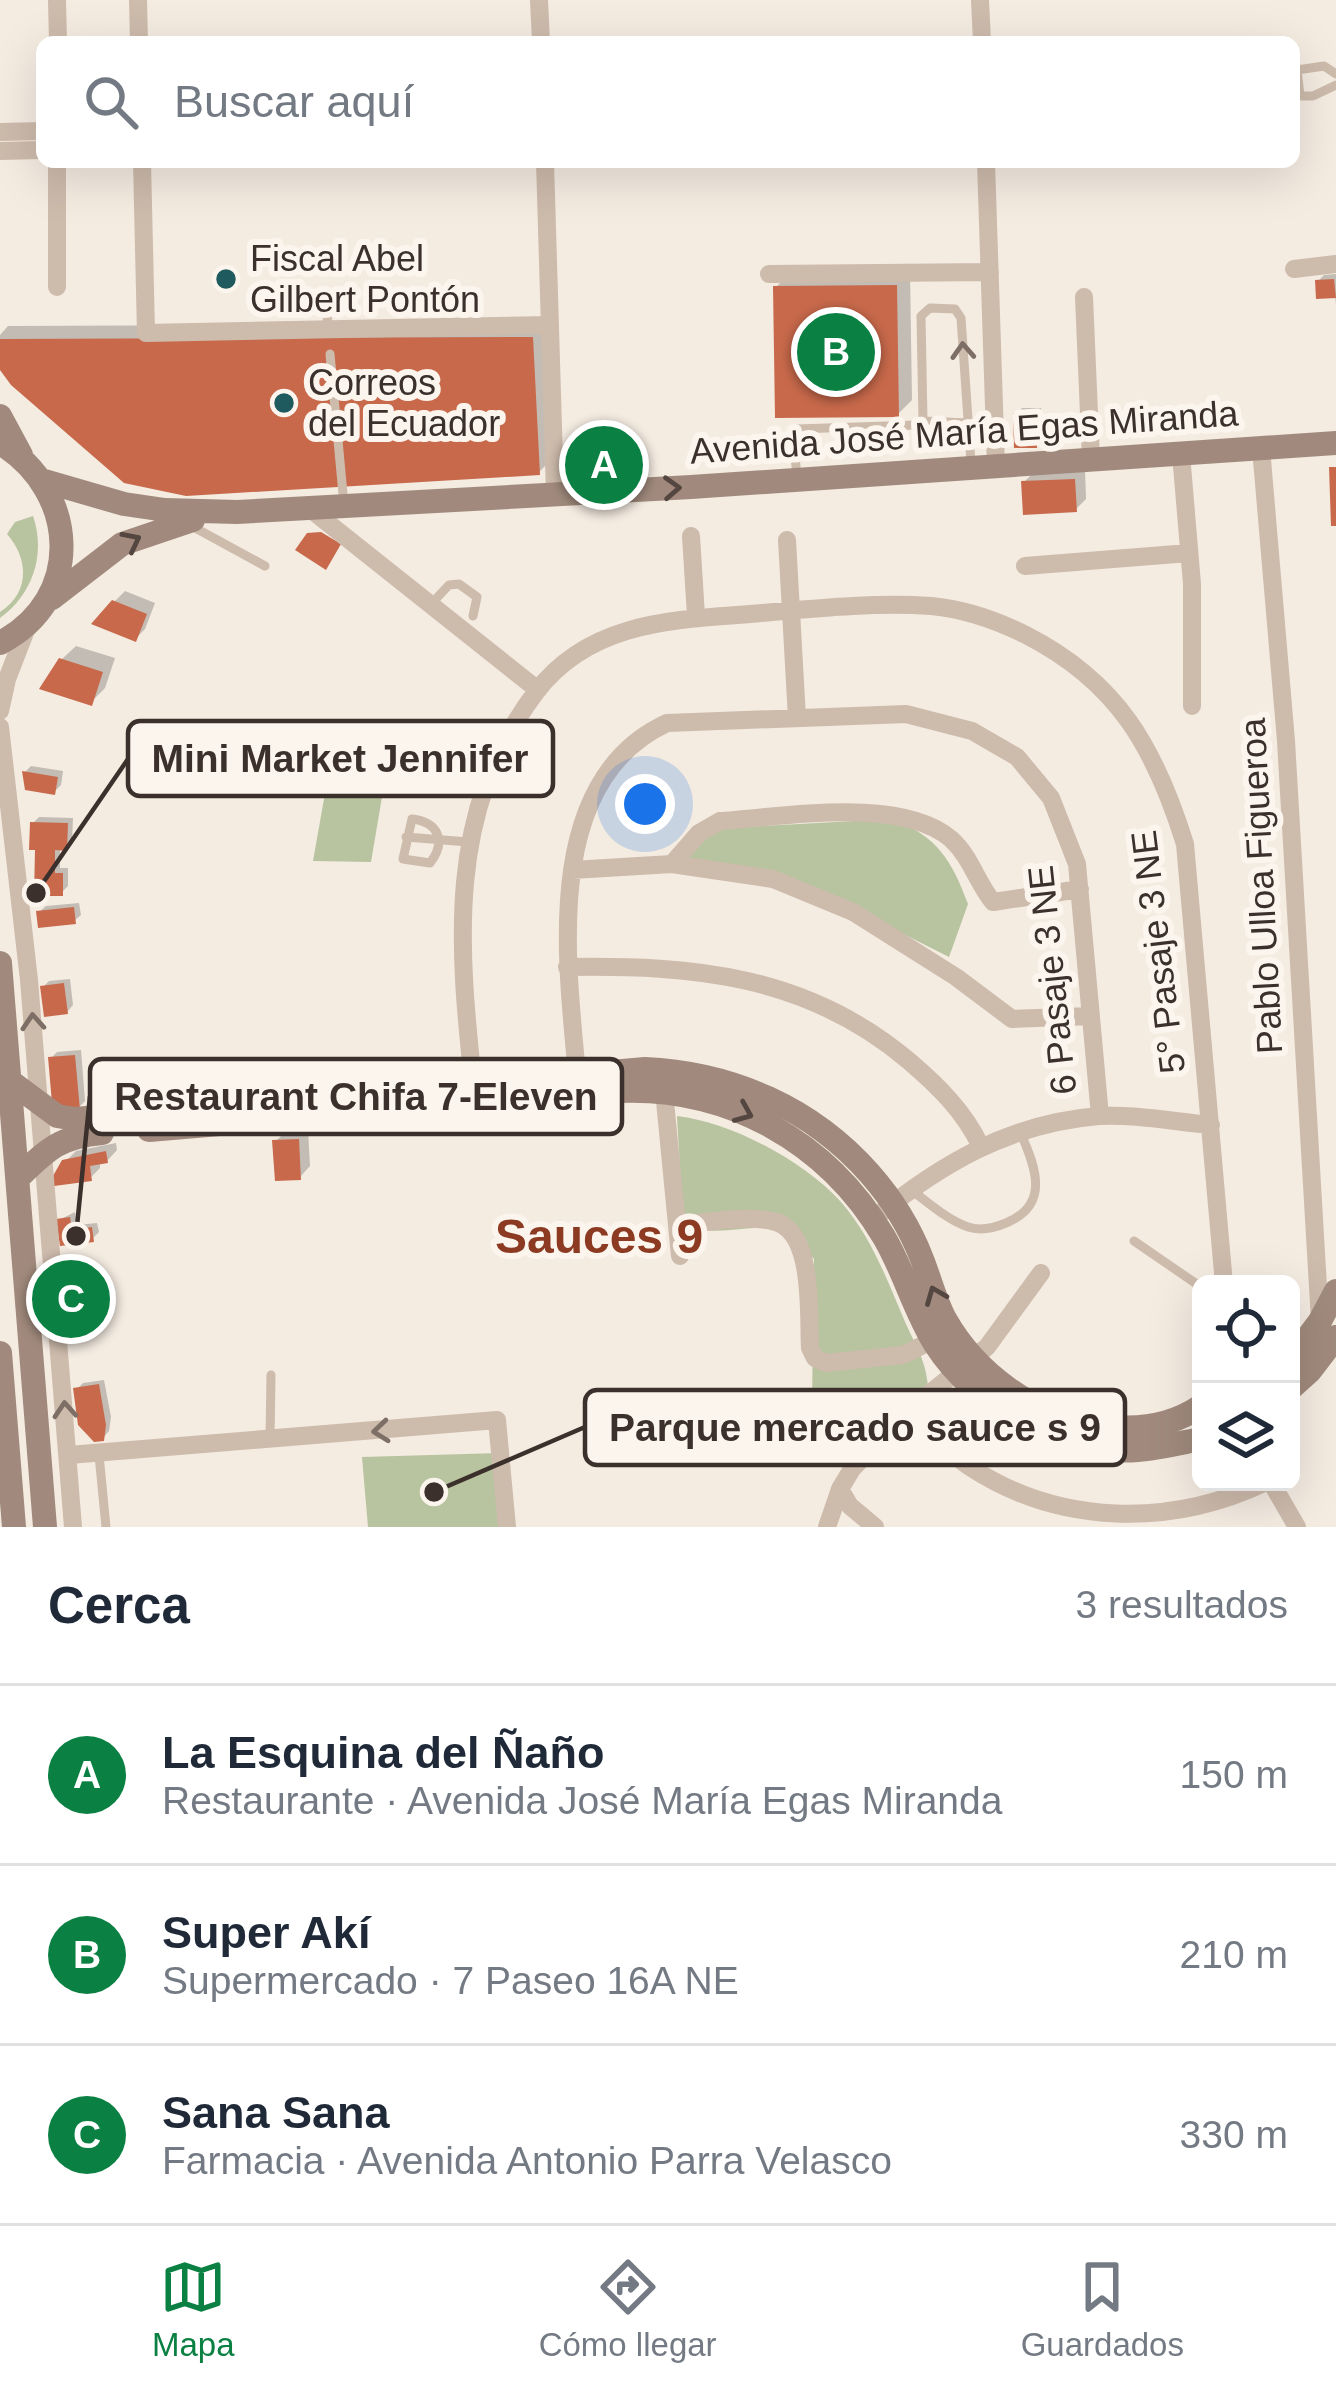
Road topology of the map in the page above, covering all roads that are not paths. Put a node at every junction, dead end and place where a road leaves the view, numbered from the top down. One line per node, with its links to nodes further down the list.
1 (58, 0): 5 (street)
2 (138, 0): 6 (street)
3 (539, 0): 7 (street)
4 (980, 0): 8 (street)
5 (58, 36)
6 (139, 36)
7 (541, 36)
8 (982, 36)
9 (1300, 69): 10 (lane)
10 (1336, 74)
11 (1336, 86): 12 (lane)
12 (1300, 95)
13 (36, 130): 14 (street)
14 (0, 132)
15 (36, 150): 16 (street)
16 (0, 151)
17 (57, 168): 25 (street)
18 (142, 168): 27 (street)
19 (545, 168): 27 (street)
20 (986, 168): 23 (street)
21 (1336, 264): 22 (street)
22 (1294, 268)
23 (990, 272): 24 (street); 37 (street)
24 (769, 274)
25 (57, 287)
26 (1084, 296): 36 (street)
27 (550, 325): 40 (street)
28 (330, 354): 41 (lane)
29 (0, 416): 38 (street)
30 (923, 421): 31 (lane); 31 (lane, one-way to 30); 39 (lane)
31 (968, 423): 37 (lane)
32 (2, 443): 38 (street)
33 (1336, 443): 34 (street, Avenida José María Egas Miranda)
34 (1261, 448): 35 (street, Avenida José María Egas Miranda); 90 (street, Pablo Ulloa Figueroa)
35 (1181, 454): 36 (street, Avenida José María Egas Miranda); 47 (street)
36 (1091, 460): 37 (street, Avenida José María Egas Miranda)
37 (984, 467): 39 (street, Avenida José María Egas Miranda)
38 (33, 471): 43 (street, Avenida José María Egas Miranda); 54 (street)
39 (797, 480): 40 (street, Avenida José María Egas Miranda, one-way to 39)
40 (555, 494): 41 (street, Avenida José María Egas Miranda)
41 (344, 505): 42 (street, Avenida José María Egas Miranda)
42 (308, 508): 43 (street, Avenida José María Egas Miranda); 50 (street)
43 (236, 512): 44 (street, Avenida José María Egas Miranda)
44 (183, 522): 48 (lane); 54 (street, Avenida José María Egas Miranda, one-way to 44)
45 (691, 536): 53 (street)
46 (787, 541): 51 (street)
47 (1189, 554): 49 (street); 57 (street)
48 (265, 566)
49 (1025, 566)
50 (431, 604): 52 (lane); 56 (street)
51 (793, 610): 53 (street, 5° Pasaje 3 NE); 59 (street); 76 (street, 5° Pasaje 3 NE)
52 (473, 616)
53 (697, 616): 56 (street, 5° Pasaje 3 NE)
54 (22, 627): 55 (street); 58 (street)
55 (0, 667)
56 (538, 690): 63 (street, 5° Pasaje 3 NE)
57 (1192, 706)
58 (0, 711)
59 (797, 718): 65 (street, 6 Pasaje 3 NE); 66 (street, 6 Pasaje 3 NE)
60 (0, 727): 74 (street, one-way to 60)
61 (406, 837): 62 (lane); 62 (lane); 62 (lane)
62 (439, 841): 63 (lane)
63 (468, 842): 73 (street, 5° Pasaje 3 NE)
64 (672, 864): 65 (street); 66 (street); 69 (street)
65 (572, 871): 68 (street)
66 (1080, 889): 69 (street, 6 Pasaje 3 NE)
67 (0, 963): 71 (street)
68 (567, 967): 70 (street); 78 (street)
69 (1091, 1016): 75 (street, 6 Pasaje 3 NE)
70 (578, 1074): 73 (street); 81 (street)
71 (10, 1081): 74 (street); 80 (street)
72 (664, 1091): 73 (street); 82 (street, one-way to 82); 83 (street)
73 (474, 1093): 74 (street); 79 (street)
74 (39, 1104): 79 (street)
75 (1100, 1116): 76 (street); 77 (street)
76 (1211, 1125): 87 (street, 5° Pasaje 3 NE)
77 (1021, 1134): 78 (street); 81 (lane)
78 (980, 1145): 81 (street)
79 (42, 1155): 80 (street); 102 (street, one-way to 79)
80 (18, 1178): 107 (street)
81 (902, 1196): 82 (street); 94 (street, one-way to 81)
82 (872, 1220): 91 (street)
83 (677, 1225): 85 (street); 91 (street)
84 (1134, 1241): 88 (lane)
85 (680, 1256)
86 (1041, 1273): 94 (street)
87 (1223, 1275)
88 (1192, 1281)
89 (1336, 1291): 90 (street)
90 (1328, 1329): 92 (street); 96 (street)
91 (933, 1340): 94 (street)
92 (1300, 1352)
93 (0, 1353): 106 (street)
94 (966, 1367): 97 (street); 98 (street); 100 (street)
95 (271, 1376): 99 (lane)
96 (1297, 1383)
97 (1192, 1411)
98 (907, 1412): 103 (street); 104 (street)
99 (271, 1439): 101 (street); 110 (street, one-way to 99)
100 (1192, 1441)
101 (99, 1452): 102 (street); 109 (lane)
102 (69, 1455): 108 (street)
103 (840, 1489): 111 (street); 112 (street)
104 (1245, 1491)
105 (1274, 1491): 113 (street)
106 (14, 1527)
107 (45, 1527)
108 (73, 1527)
109 (106, 1527)
110 (507, 1527)
111 (827, 1527)
112 (875, 1527)
113 (1297, 1527)

